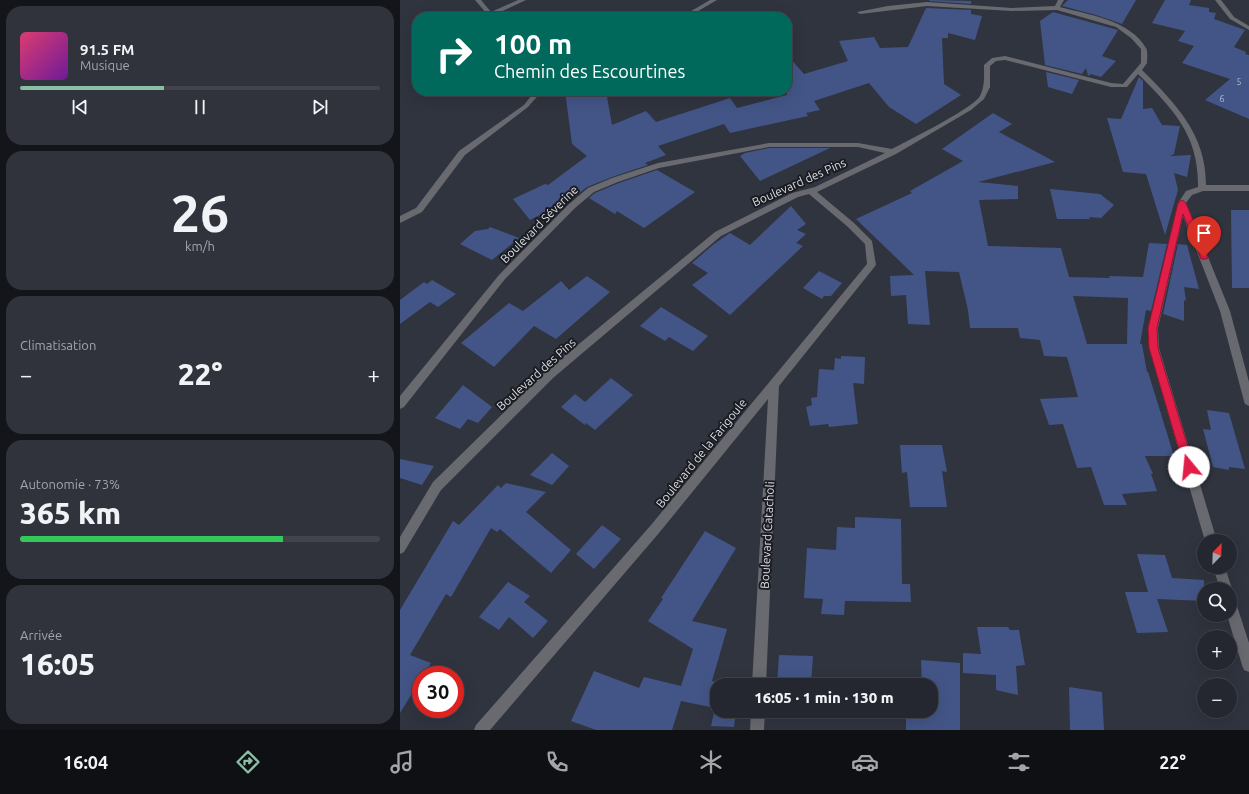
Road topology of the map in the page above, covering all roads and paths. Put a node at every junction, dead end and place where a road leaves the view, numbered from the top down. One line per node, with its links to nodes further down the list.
1 (478, 0): 7 (street)
2 (523, 0): 8 (street)
3 (714, 0): 9 (street)
4 (1061, 0): 6 (street)
5 (1218, 0): 11 (lane)
6 (1057, 8): 10 (street); 12 (street)
7 (486, 12)
8 (497, 12)
9 (693, 12)
10 (860, 12)
11 (1249, 28)
12 (1138, 70): 14 (street, Boulevard des Pins); 15 (street)
13 (535, 96): 19 (street)
14 (893, 152): 17 (street, Boulevard des Pins); 22 (street, Boulevard Séverine)
15 (1202, 188): 16 (street); 18 (street)
16 (1249, 188)
17 (811, 191): 20 (street, Boulevard de la Farigoule); 24 (street, Boulevard des Pins)
18 (1182, 203): 21 (street); 23 (street)
19 (400, 220)
20 (774, 384): 27 (street, Boulevard Catacholi); 29 (street, Boulevard de la Farigoule)
21 (1249, 401)
22 (400, 404)
23 (1209, 534)
24 (400, 548)
25 (1236, 622): 26 (street)
26 (1249, 665)
27 (759, 678)
28 (758, 718): 30 (street)
29 (481, 730)
30 (757, 730)

